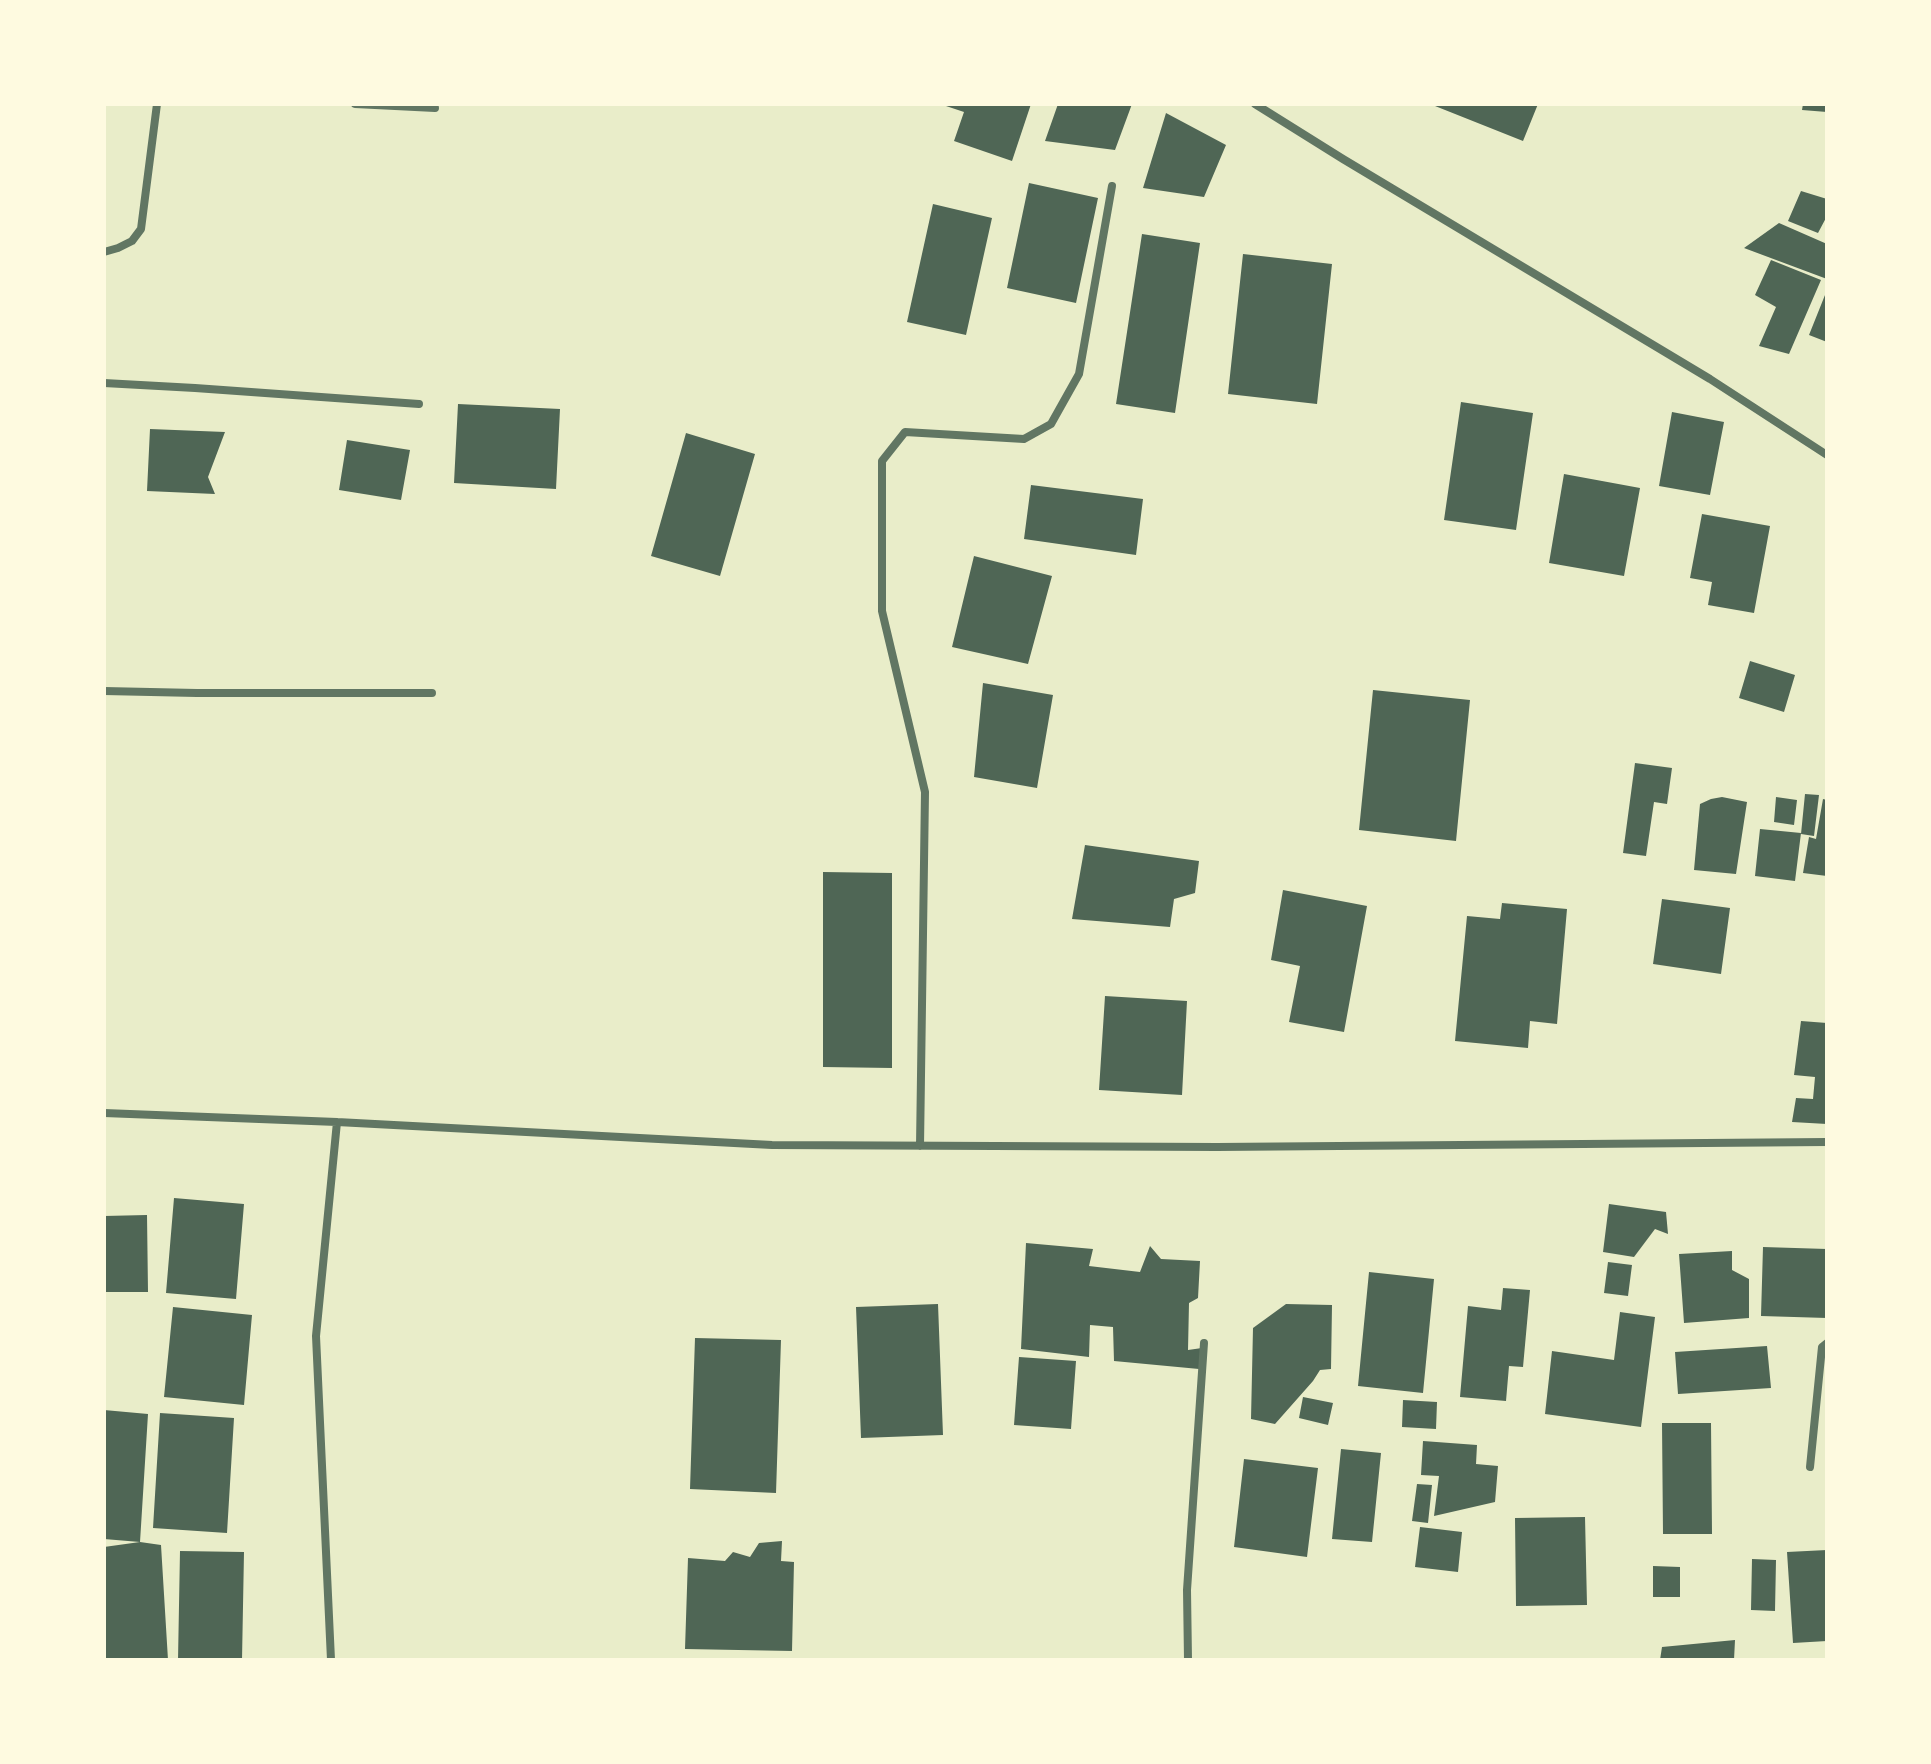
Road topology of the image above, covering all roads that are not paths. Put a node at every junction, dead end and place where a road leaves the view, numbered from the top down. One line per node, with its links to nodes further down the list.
1 (157, 104): 6 (street)
2 (355, 104): 4 (street)
3 (1255, 104): 9 (street)
4 (435, 108)
5 (1112, 186): 15 (street)
6 (104, 252)
7 (104, 383): 8 (street)
8 (419, 404)
9 (1827, 455)
10 (104, 691): 11 (street)
11 (432, 693)
12 (104, 1113): 13 (street)
13 (337, 1122): 15 (street); 19 (street)
14 (1827, 1142): 15 (street)
15 (920, 1146)
16 (1204, 1343): 20 (street)
17 (1827, 1343): 18 (street)
18 (1810, 1467)
19 (331, 1660)
20 (1188, 1660)

